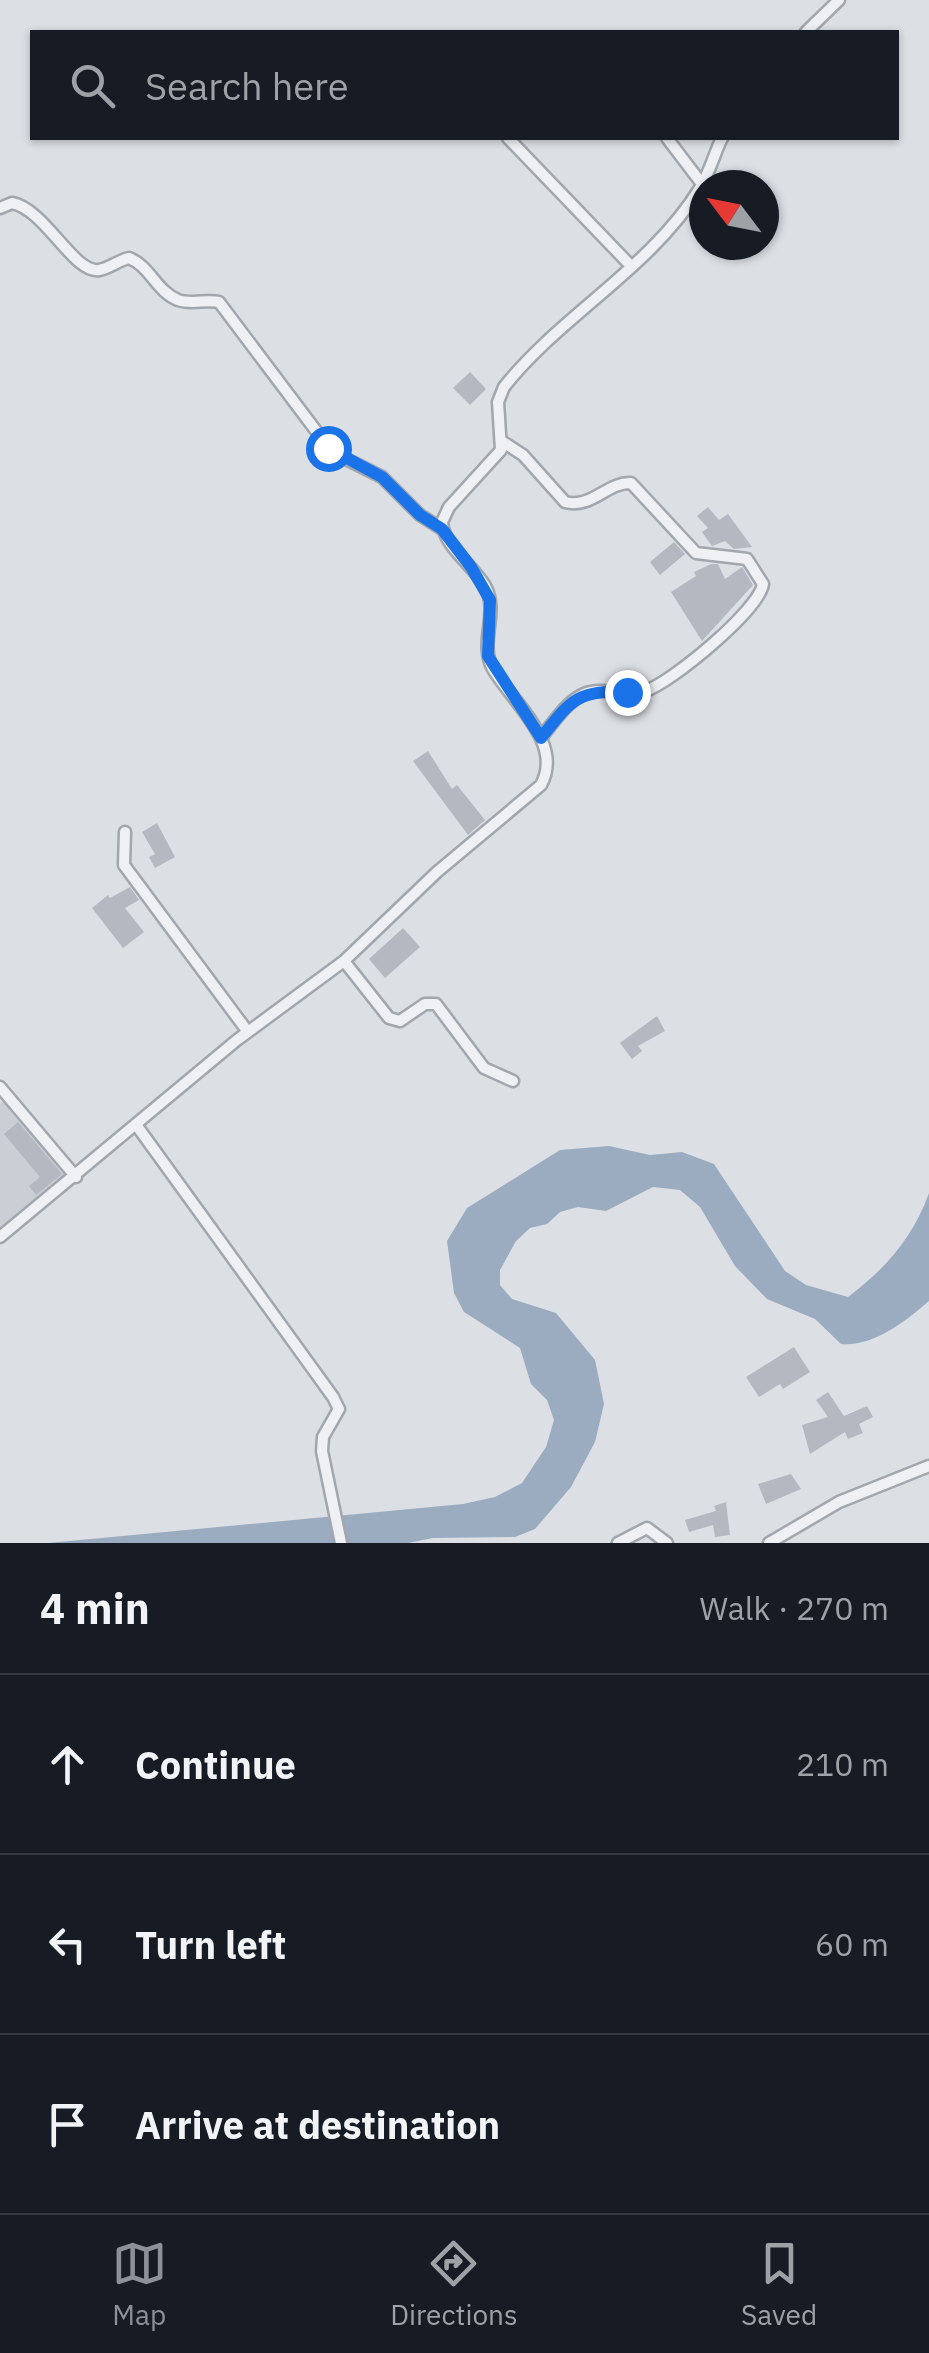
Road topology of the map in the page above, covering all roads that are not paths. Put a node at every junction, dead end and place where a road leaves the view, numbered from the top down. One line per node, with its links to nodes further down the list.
1 (839, 0): 2 (street)
2 (808, 30)
3 (510, 140): 10 (street)
4 (669, 140): 6 (street)
5 (721, 140): 7 (street)
6 (691, 170)
7 (708, 170)
8 (689, 199): 10 (street)
9 (0, 208): 12 (street)
10 (632, 266): 11 (street)
11 (503, 442): 12 (street); 13 (street)
12 (442, 529): 13 (street)
13 (541, 738): 15 (street)
14 (126, 832): 16 (street)
15 (344, 961): 16 (street); 17 (street)
16 (248, 1032): 19 (street)
17 (513, 1081)
18 (0, 1086): 20 (street)
19 (138, 1126): 20 (street); 23 (street)
20 (76, 1177): 21 (street)
21 (0, 1237)
22 (929, 1466): 26 (street)
23 (341, 1543)
24 (618, 1543): 25 (street)
25 (667, 1543)
26 (769, 1543)

